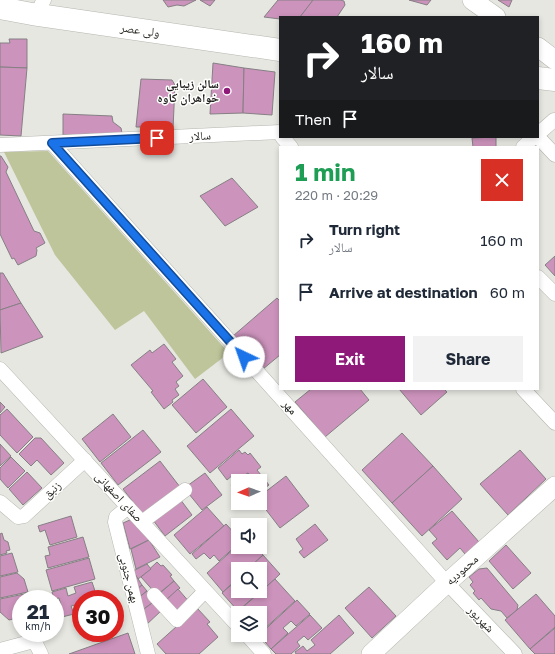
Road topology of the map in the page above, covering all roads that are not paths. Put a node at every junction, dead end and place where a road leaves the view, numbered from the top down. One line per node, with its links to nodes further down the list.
1 (18, 0): 3 (main road, ولی عصر)
2 (472, 0): 5 (street)
3 (42, 2): 6 (main road, ولی عصر)
4 (0, 8): 8 (main road, ولی عصر)
5 (495, 16)
6 (279, 40)
7 (539, 48): 9 (street)
8 (279, 50)
9 (555, 60)
10 (539, 78): 11 (main road)
11 (555, 80)
12 (539, 87): 13 (main road)
13 (555, 90)
14 (554, 119): 15 (street); 16 (street)
15 (539, 122)
16 (539, 133)
17 (279, 134): 21 (street, سالار)
18 (284, 138): 23 (street)
19 (533, 138): 24 (street)
20 (539, 138): 25 (street)
21 (52, 143): 22 (street, سالار); 37 (street, مهر)
22 (0, 144)
23 (291, 146)
24 (524, 146)
25 (555, 155)
26 (539, 277): 27 (street)
27 (555, 294)
28 (0, 369): 31 (street, صفای اصفهانی)
29 (524, 390): 30 (street)
30 (555, 423)
31 (85, 460): 34 (street, زنبق); 35 (street, صفای اصفهانی)
32 (555, 486): 37 (street, محمودیه)
33 (185, 490): 36 (street)
34 (0, 502)
35 (128, 507): 36 (street, صفای اصفهانی); 44 (street, بهمن جنوبی)
36 (142, 522): 38 (street, صفای اصفهانی)
37 (447, 583): 46 (street, محمودیه); 47 (street, شهریور)
38 (206, 591): 39 (street); 40 (street, صفای اصفهانی)
39 (154, 595)
40 (231, 618)
41 (253, 642): 45 (street)
42 (3, 645): 43 (street)
43 (42, 654)
44 (148, 654)
45 (264, 654)
46 (371, 654)
47 (515, 654)

